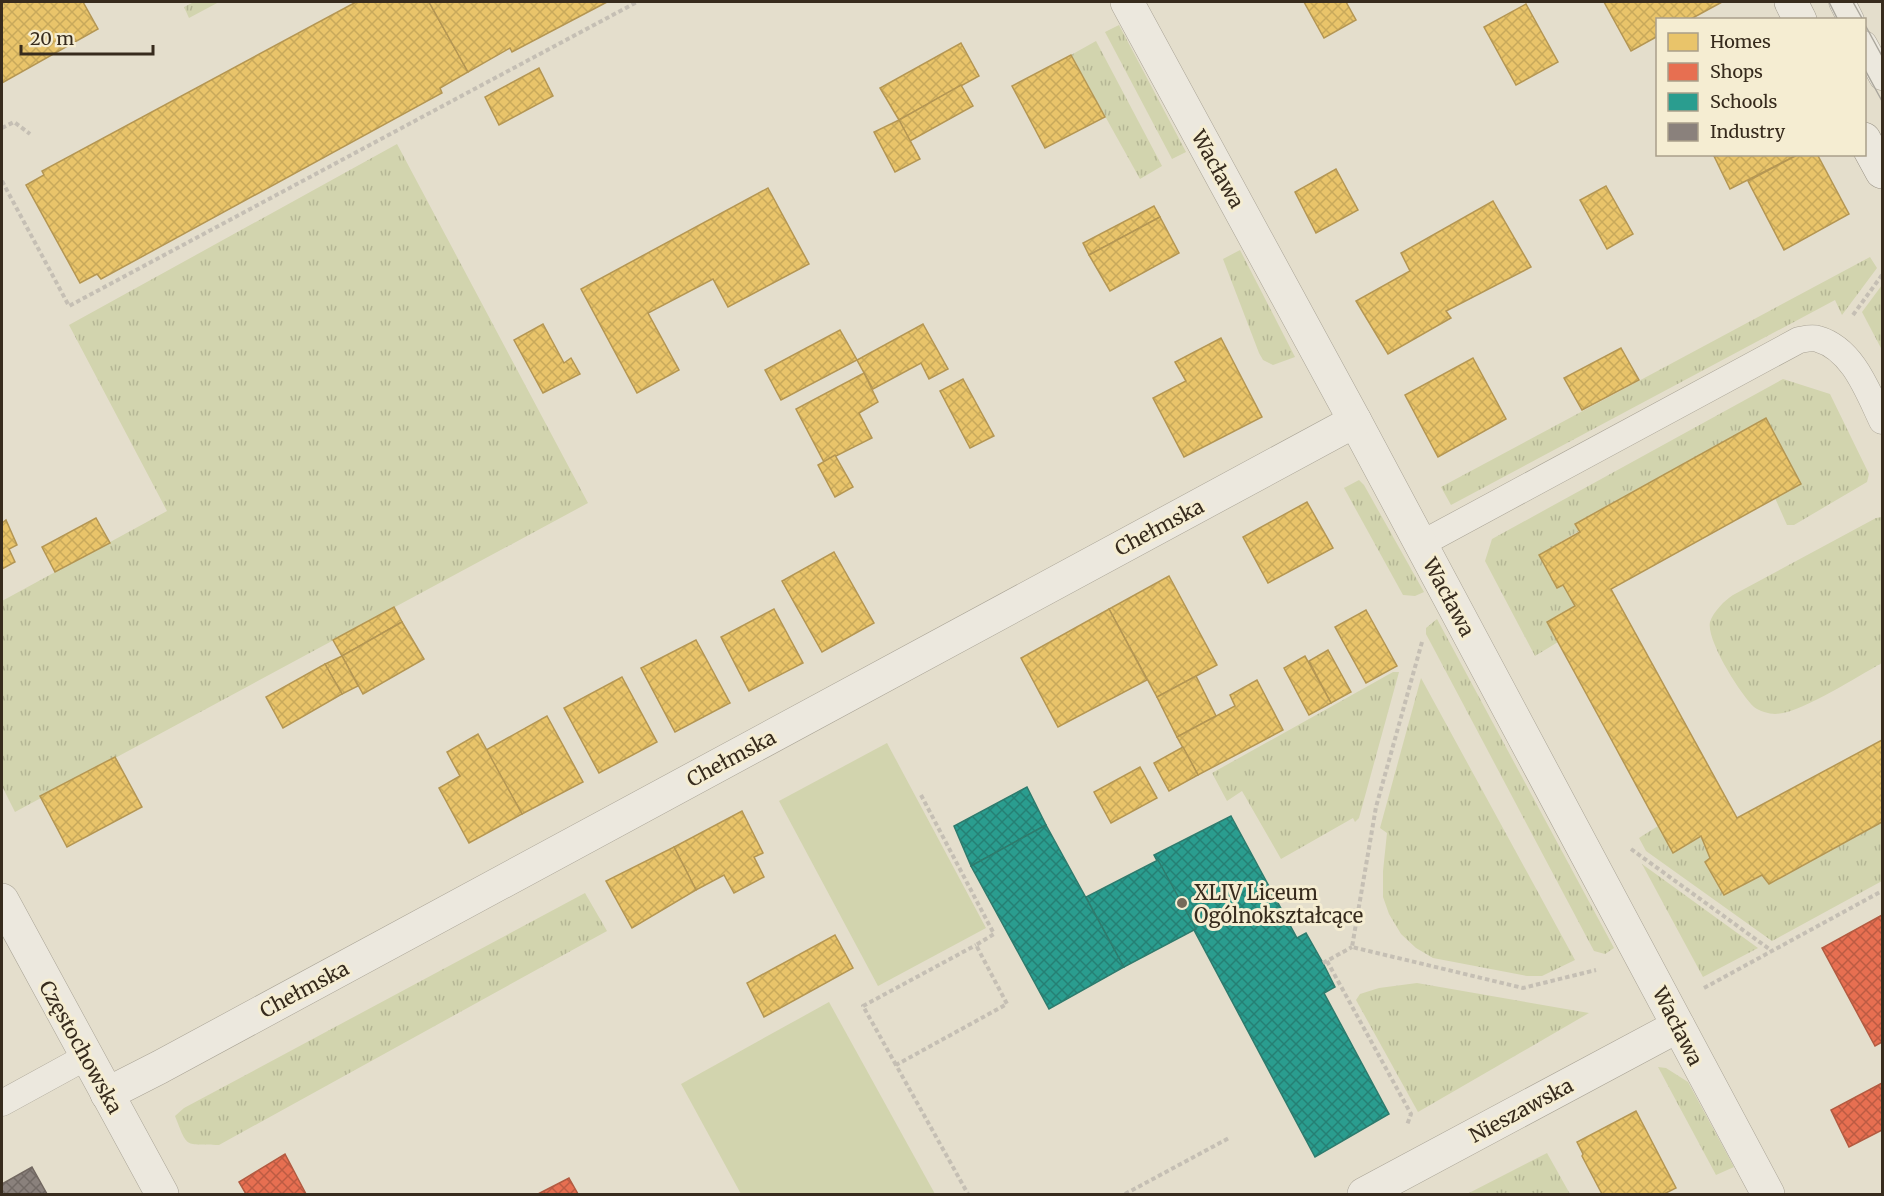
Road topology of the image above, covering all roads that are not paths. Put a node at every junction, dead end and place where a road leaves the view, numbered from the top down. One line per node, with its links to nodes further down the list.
1 (1127, 2): 11 (street, Wacława)
2 (1791, 2): 4 (street)
3 (1842, 2): 5 (lane)
4 (1799, 18)
5 (1850, 18)
6 (1866, 48): 7 (lane)
7 (1882, 77)
8 (1866, 143): 9 (street)
9 (1882, 172)
10 (1882, 421): 12 (lane)
11 (1355, 422): 12 (street, Wacława); 16 (street, Chełmska)
12 (1421, 544): 14 (street, Wacława)
13 (2, 900): 15 (street, Częstochowska)
14 (1678, 1026): 19 (street, Nieszawska); 20 (street, Wacława)
15 (86, 1057): 16 (street, Częstochowska); 17 (lane)
16 (107, 1094): 18 (street, Częstochowska)
17 (2, 1103)
18 (162, 1194)
19 (1364, 1194)
20 (1768, 1194)

